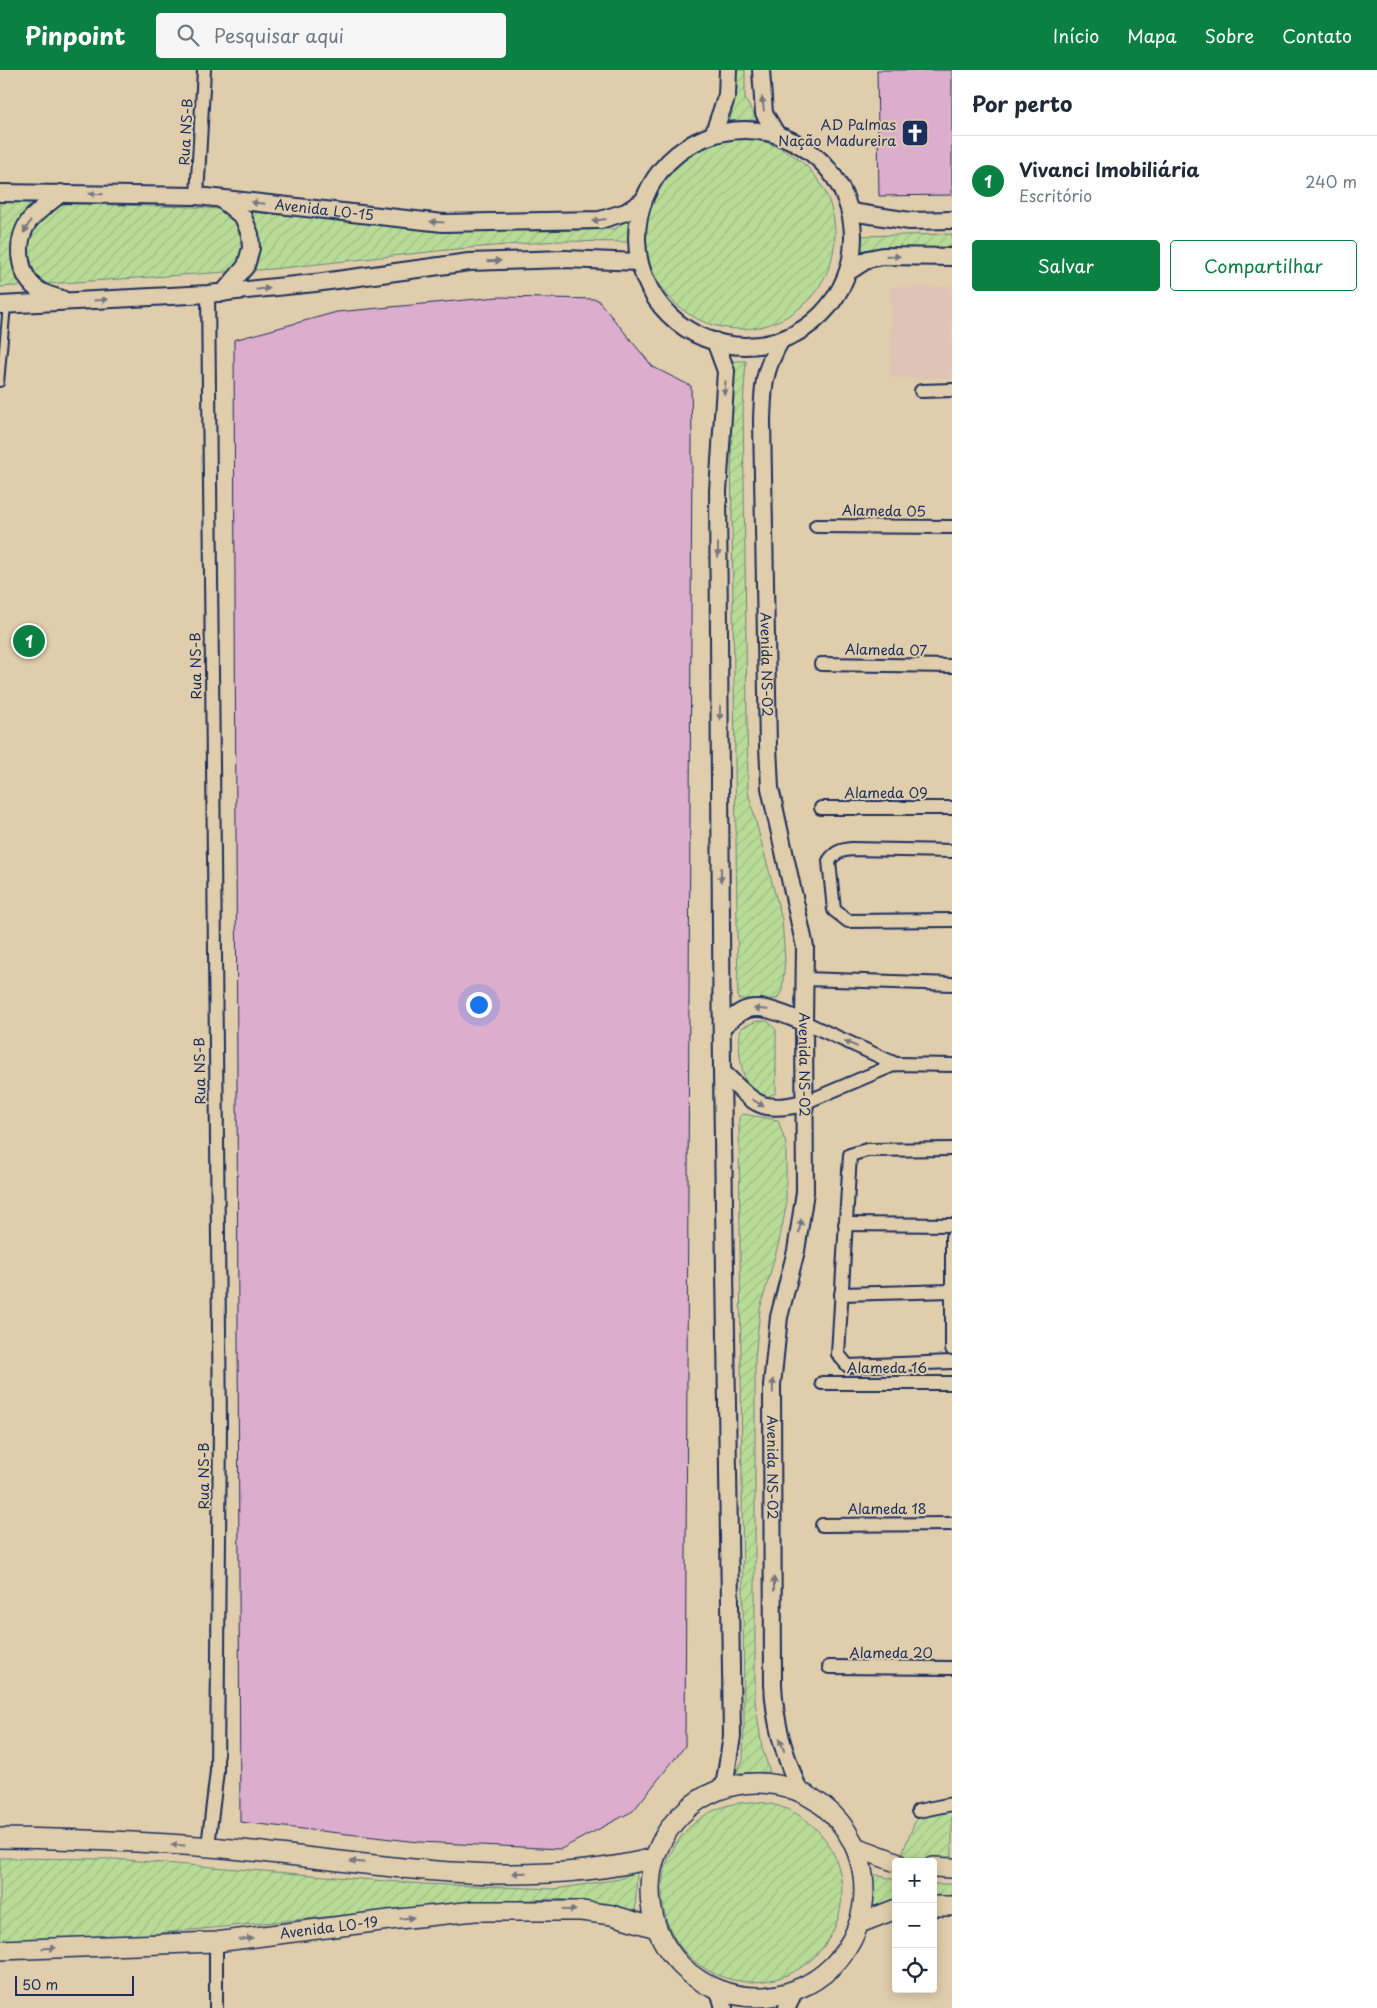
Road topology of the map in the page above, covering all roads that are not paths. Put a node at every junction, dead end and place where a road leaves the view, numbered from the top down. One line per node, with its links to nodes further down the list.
1 (204, 70): 8 (street, Rua NS-B)
2 (728, 70): 4 (street)
3 (761, 70): 5 (street, one-way to 3)
4 (713, 135): 5 (street); 10 (street)
5 (777, 135): 11 (street)
6 (0, 193): 7 (street, Avenida LO-15)
7 (61, 193): 8 (street, Avenida LO-15, one-way to 7); 17 (street, one-way to 17)
8 (197, 196): 9 (street, Avenida LO-15)
9 (221, 199): 10 (street, Avenida LO-15, one-way to 9); 16 (street)
10 (643, 201): 14 (street)
11 (851, 212): 12 (street); 15 (street)
12 (952, 220)
13 (952, 257): 15 (street, one-way to 13)
14 (639, 262): 16 (street, one-way to 14); 20 (street)
15 (848, 272): 19 (street)
16 (216, 294): 17 (street, one-way to 16); 59 (street, Rua NS-B)
17 (70, 302): 18 (street)
18 (4, 305): 21 (lane)
19 (780, 340): 20 (street); 32 (street, Avenida NS-02)
20 (715, 342): 35 (street, one-way to 35)
21 (0, 383)
22 (952, 390): 23 (street)
23 (921, 391)
24 (816, 526): 25 (street, Alameda 05)
25 (952, 527)
26 (820, 664): 27 (street, Alameda 07)
27 (952, 666)
28 (820, 808): 29 (street, Alameda 09)
29 (952, 808)
30 (952, 851): 31 (street)
31 (952, 920)
32 (805, 979): 33 (street); 34 (street, Avenida NS-02)
33 (952, 984)
34 (804, 1022): 35 (street, one-way to 35); 36 (street, one-way to 34); 39 (street, Avenida NS-02)
35 (722, 1027): 38 (street)
36 (896, 1064): 37 (street); 39 (street)
37 (952, 1065)
38 (722, 1072): 39 (street, one-way to 39); 54 (street)
39 (804, 1102): 55 (street, Avenida NS-02, one-way to 39)
40 (952, 1149): 41 (street)
41 (845, 1224): 42 (street); 45 (street)
42 (952, 1225)
43 (952, 1237): 44 (street)
44 (951, 1292): 45 (street); 46 (street)
45 (841, 1294): 47 (street)
46 (952, 1348)
47 (952, 1362)
48 (822, 1383): 49 (street, Alameda 16)
49 (952, 1383)
50 (952, 1524): 51 (street, Alameda 18)
51 (822, 1525)
52 (829, 1667): 53 (street, Alameda 20)
53 (952, 1668)
54 (724, 1787): 55 (main road); 61 (main road)
55 (799, 1791): 60 (main road)
56 (952, 1804): 57 (street)
57 (918, 1811)
58 (0, 1838): 59 (main road, one-way to 58)
59 (208, 1846): 61 (main road, one-way to 59)
60 (856, 1847): 62 (main road); 68 (main road)
61 (654, 1858): 69 (main road)
62 (892, 1860)
63 (937, 1867): 64 (main road)
64 (952, 1868)
65 (937, 1906): 66 (main road)
66 (952, 1906)
67 (892, 1911): 68 (main road)
68 (860, 1924): 73 (main road)
69 (656, 1928): 70 (main road, Avenida LO-19, one-way to 69); 72 (main road)
70 (216, 1942): 71 (main road, Avenida LO-19, one-way to 70); 74 (street)
71 (0, 1950)
72 (721, 1999): 73 (main road)
73 (791, 1999)
74 (216, 2008)

